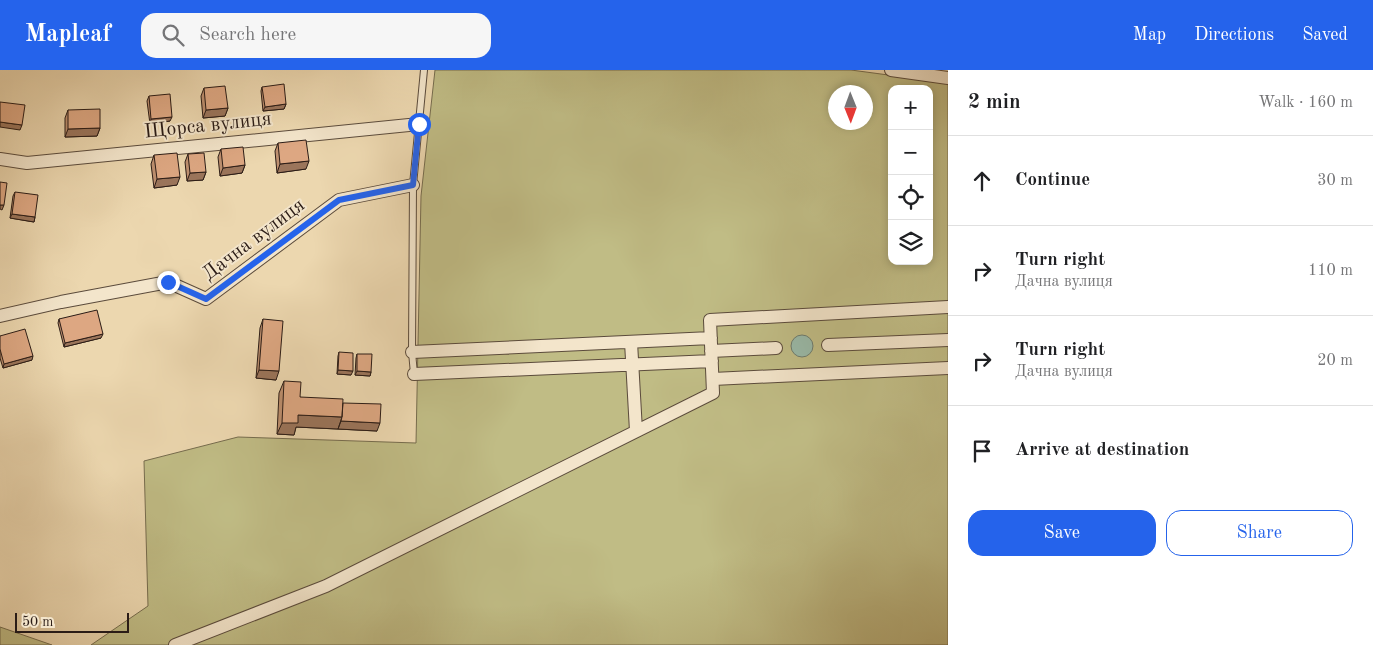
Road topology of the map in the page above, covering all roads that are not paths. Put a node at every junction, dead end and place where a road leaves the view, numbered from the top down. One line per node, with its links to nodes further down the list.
1 (424, 70): 4 (lane)
2 (891, 70): 3 (street)
3 (948, 78)
4 (419, 124): 5 (street, Щорса вулиця); 6 (lane)
5 (0, 159)
6 (413, 185): 8 (street, Дачна вулиця); 14 (lane)
7 (948, 306): 9 (street)
8 (0, 316)
9 (711, 338): 11 (street); 15 (street)
10 (948, 340): 12 (street)
11 (631, 342): 14 (street); 16 (street)
12 (828, 345)
13 (776, 348): 15 (street)
14 (412, 352): 18 (lane)
15 (712, 356): 16 (street); 19 (street)
16 (633, 365): 18 (street); 20 (street)
17 (948, 368): 19 (street)
18 (414, 374)
19 (713, 379): 20 (street)
20 (636, 431): 21 (street)
21 (175, 645)

